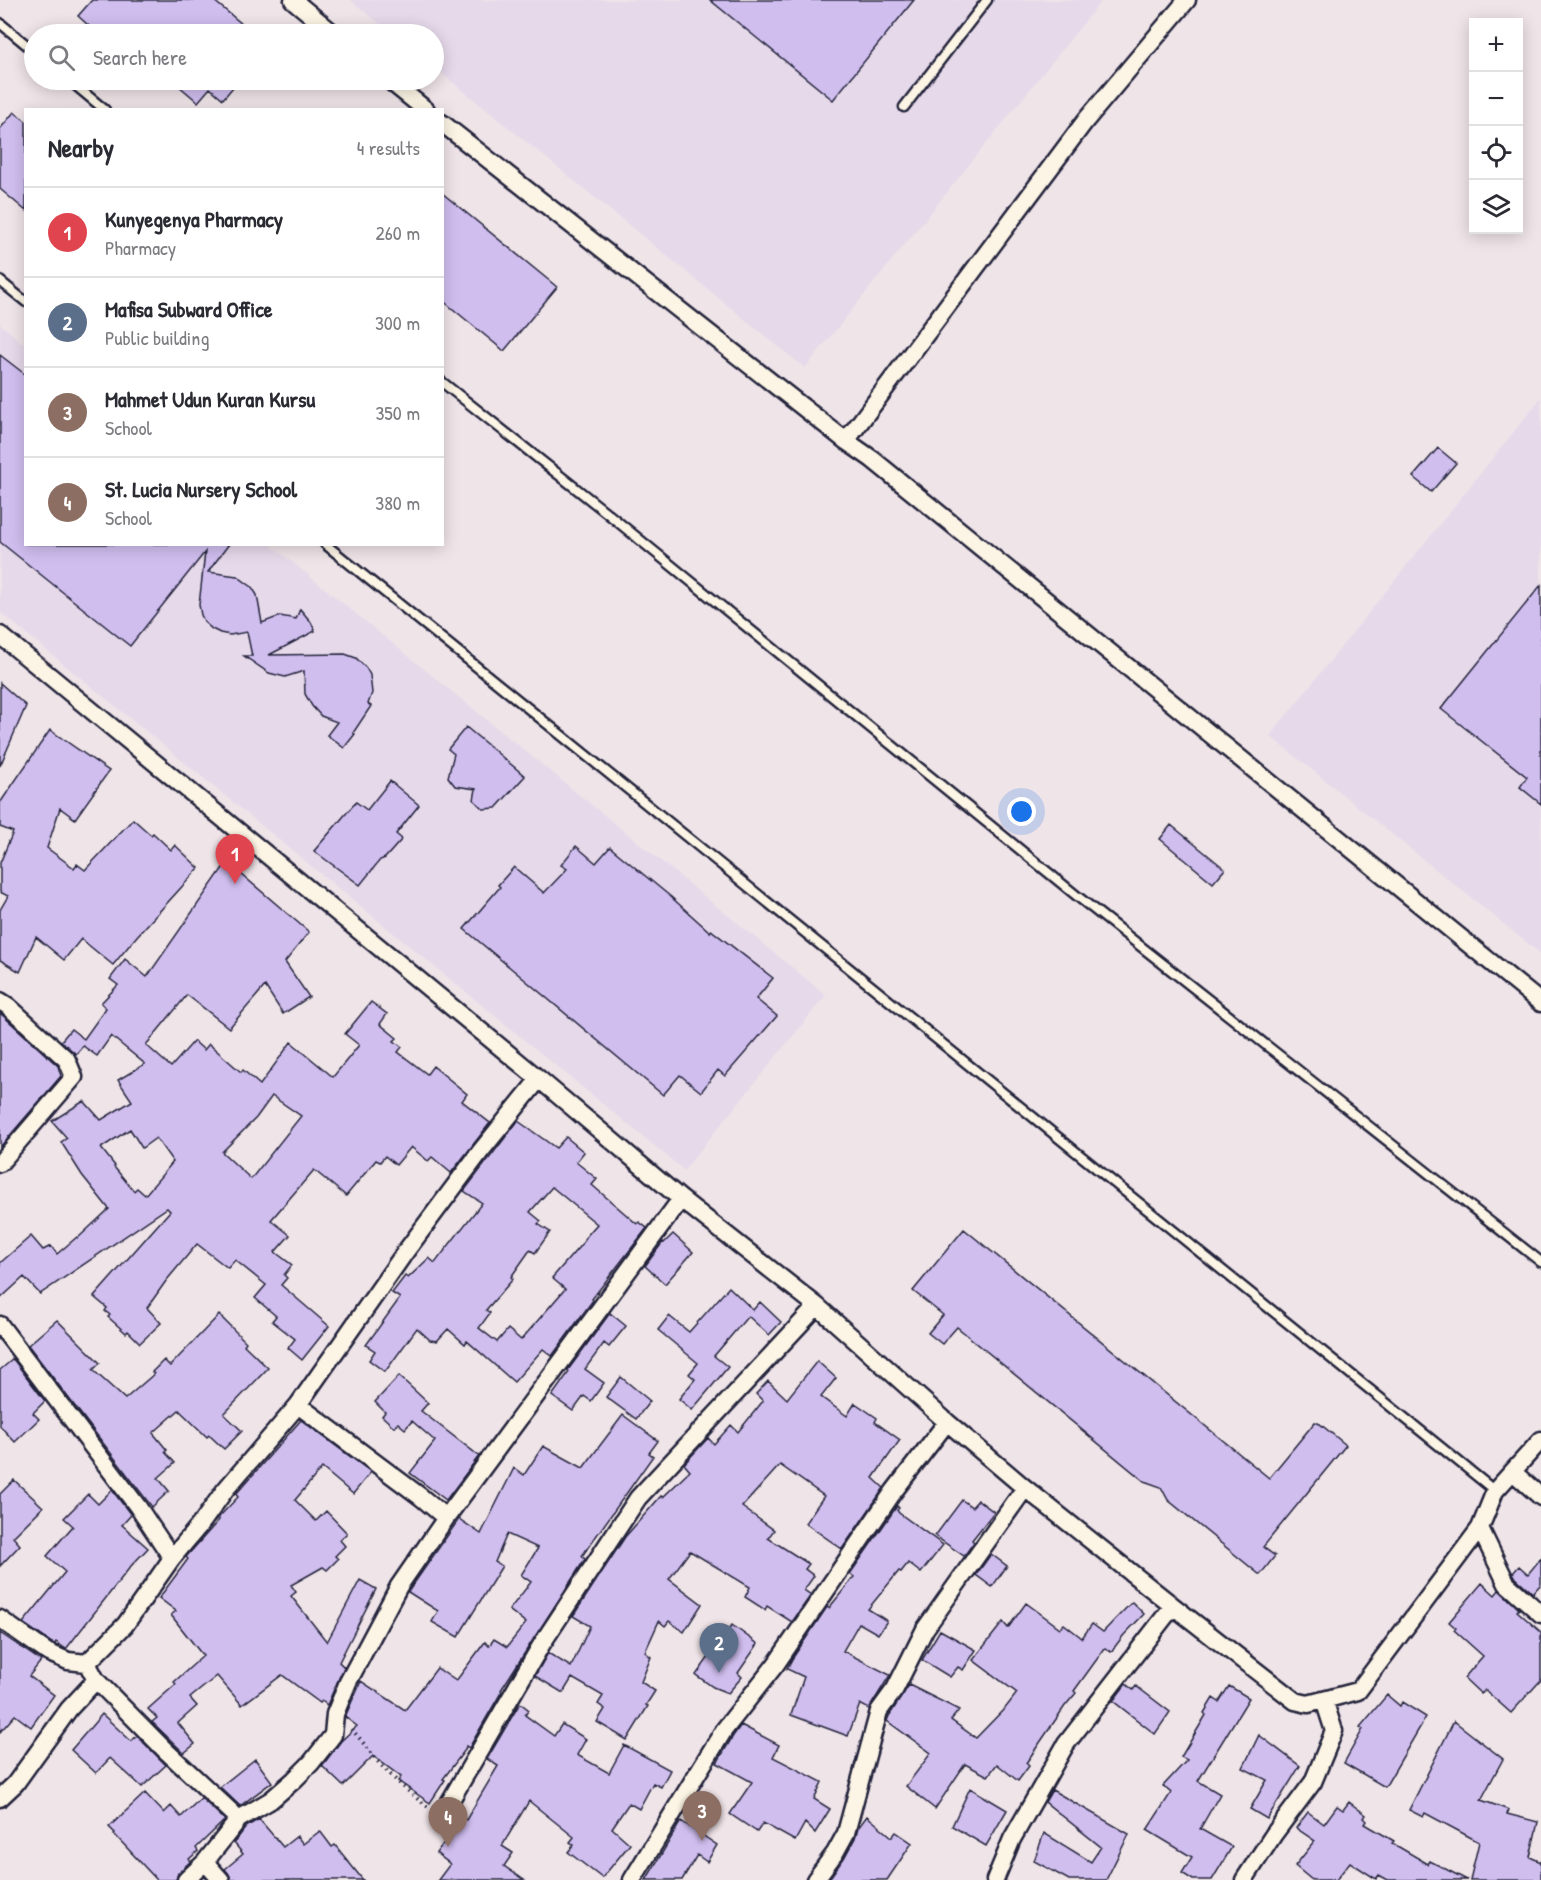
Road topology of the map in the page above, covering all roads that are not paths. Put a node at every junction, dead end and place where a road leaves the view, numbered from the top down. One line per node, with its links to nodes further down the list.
1 (293, 0): 5 (street)
2 (987, 0): 9 (lane)
3 (1187, 0): 16 (street)
4 (0, 23): 6 (lane)
5 (322, 24)
6 (24, 43)
7 (81, 90): 10 (lane)
8 (401, 90): 11 (street)
9 (904, 107)
10 (103, 108)
11 (424, 108)
12 (444, 125): 16 (street)
13 (0, 281): 14 (lane)
14 (24, 300)
15 (444, 384): 24 (lane)
16 (846, 441): 20 (street)
17 (327, 546): 32 (lane)
18 (0, 635): 21 (street)
19 (0, 1001): 22 (street)
20 (1541, 1003)
21 (539, 1079): 23 (street); 27 (street)
22 (0, 1163)
23 (681, 1199): 25 (street); 34 (street)
24 (1541, 1262)
25 (817, 1306): 28 (street); 44 (street)
26 (0, 1325): 36 (street)
27 (298, 1405): 34 (street); 36 (street)
28 (947, 1422): 31 (street); 49 (street)
29 (1541, 1440): 30 (street)
30 (1514, 1472): 32 (street); 33 (street)
31 (1025, 1488): 37 (street); 50 (street)
32 (1496, 1491): 35 (street)
33 (1541, 1497)
34 (446, 1518): 45 (street)
35 (1480, 1528): 38 (street); 42 (street)
36 (172, 1558): 40 (street)
37 (1173, 1606): 42 (street); 51 (street)
38 (1541, 1614)
39 (0, 1619): 40 (street)
40 (87, 1663): 41 (street)
41 (96, 1680): 43 (street); 45 (street)
42 (1324, 1700): 52 (street)
43 (0, 1798)
44 (442, 1815)
45 (239, 1819): 46 (street)
46 (205, 1862): 47 (street); 48 (street)
47 (186, 1880)
48 (221, 1880)
49 (632, 1880)
50 (814, 1880)
51 (995, 1880)
52 (1244, 1880)

